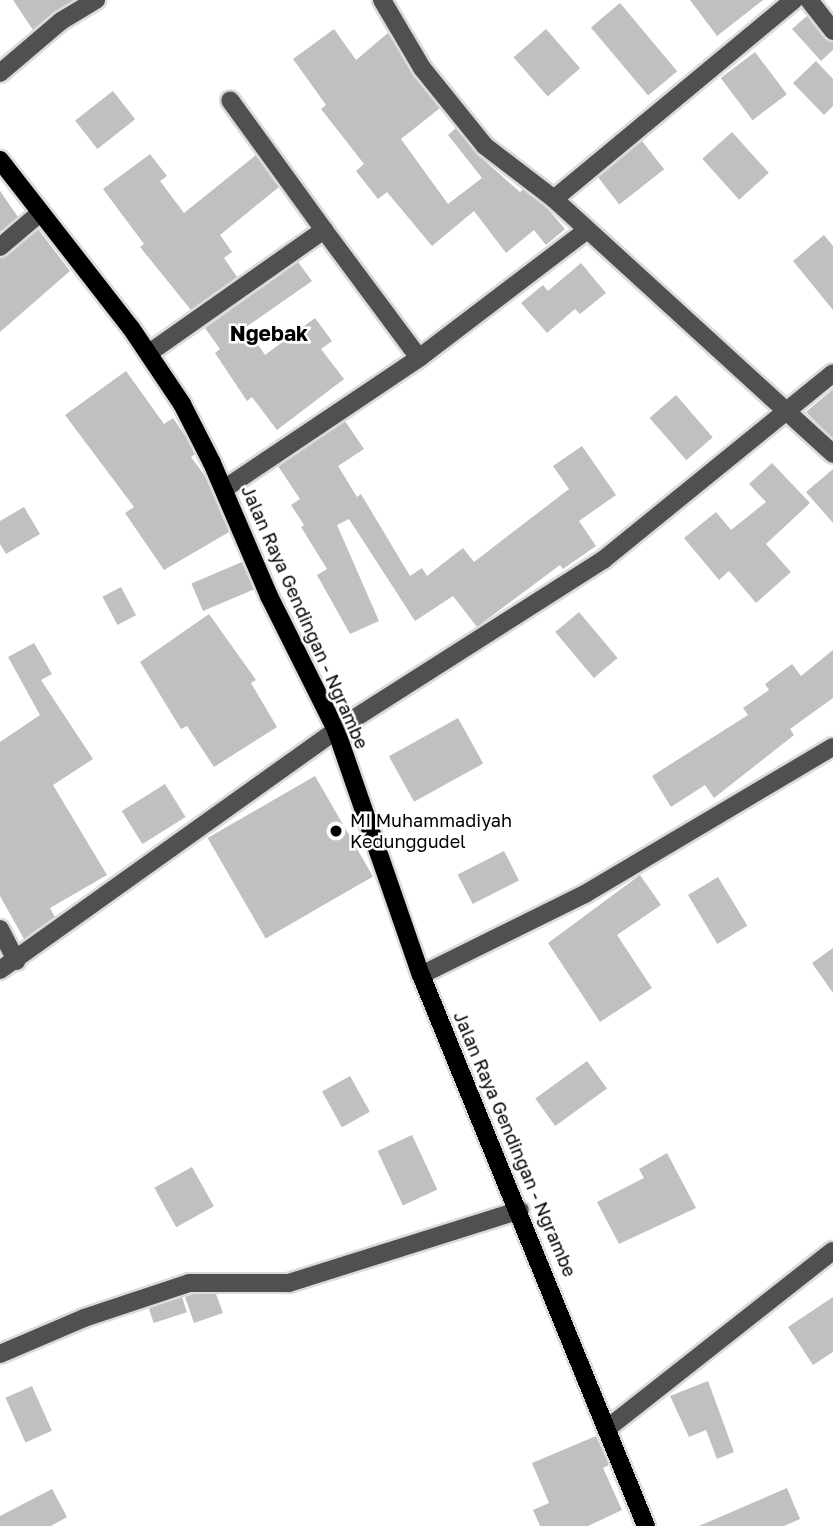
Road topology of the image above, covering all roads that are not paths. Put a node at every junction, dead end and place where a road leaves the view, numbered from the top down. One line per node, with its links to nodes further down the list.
1 (96, 0): 6 (street)
2 (382, 0): 9 (street)
3 (794, 0): 9 (street)
4 (808, 0): 5 (street)
5 (833, 30)
6 (0, 73)
7 (230, 100): 11 (street)
8 (0, 160): 10 (main road, Jalan Raya Gendingan - Ngrambe)
9 (554, 199): 12 (street)
10 (40, 214): 13 (street); 14 (main road, Jalan Raya Gendingan - Ngrambe)
11 (324, 230): 14 (street); 15 (street)
12 (587, 230): 15 (street); 17 (street)
13 (0, 247)
14 (149, 353): 19 (main road, Jalan Raya Gendingan - Ngrambe)
15 (419, 358): 19 (street)
16 (833, 373): 17 (street)
17 (785, 412): 18 (street); 20 (street)
18 (833, 454)
19 (224, 489): 20 (main road, Jalan Raya Gendingan - Ngrambe)
20 (336, 730): 23 (street); 24 (main road, Jalan Raya Gendingan - Ngrambe)
21 (833, 747): 24 (street)
22 (0, 929): 23 (street)
23 (8, 966)
24 (421, 975): 25 (main road, Jalan Raya Gendingan - Ngrambe)
25 (520, 1210): 27 (street); 28 (main road, Jalan Raya Gendingan - Ngrambe)
26 (833, 1251): 28 (street)
27 (0, 1353)
28 (609, 1427): 29 (main road, Jalan Raya Gendingan - Ngrambe)
29 (646, 1526)

